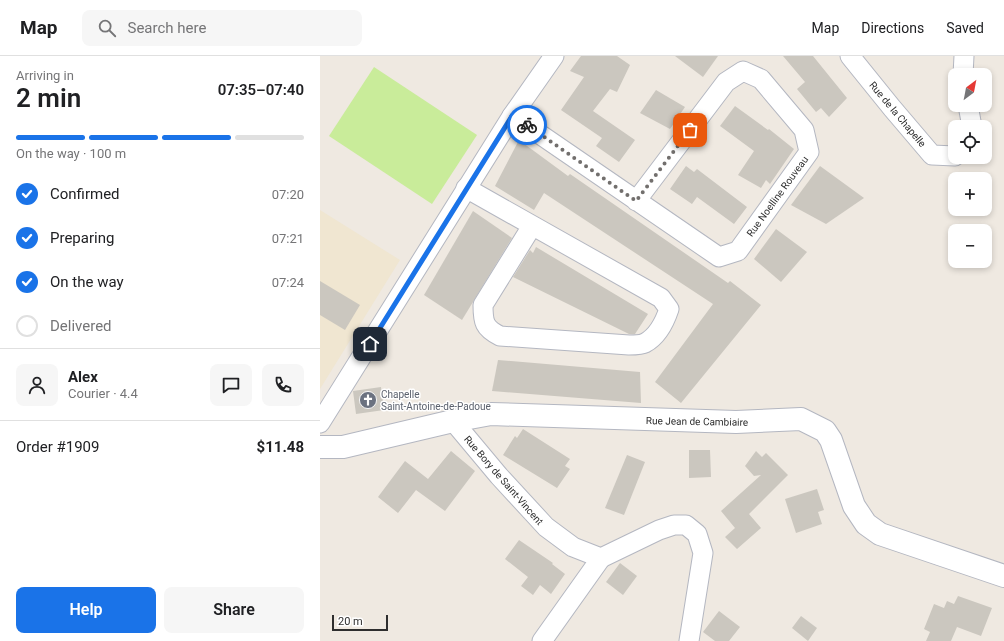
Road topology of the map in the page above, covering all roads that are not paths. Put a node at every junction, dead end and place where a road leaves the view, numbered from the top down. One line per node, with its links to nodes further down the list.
1 (554, 56): 5 (street)
2 (850, 56): 6 (street, Rue de la Chapelle)
3 (964, 56): 4 (street)
4 (963, 68)
5 (512, 116): 7 (street); 8 (street, Rue Noelline Rouveau)
6 (948, 156)
7 (466, 188): 9 (street); 11 (street)
8 (636, 201): 8 (street, Rue Noelline Rouveau)
9 (532, 226): 9 (street)
10 (453, 421): 12 (main road, Rue Jean de Cambiaire); 13 (street, Rue Bory de Saint-Vincent); 14 (main road, Rue Jean de Cambiaire)
11 (320, 423)
12 (320, 447)
13 (601, 558): 15 (street); 16 (street)
14 (1004, 576)
15 (542, 641)
16 (689, 641)

